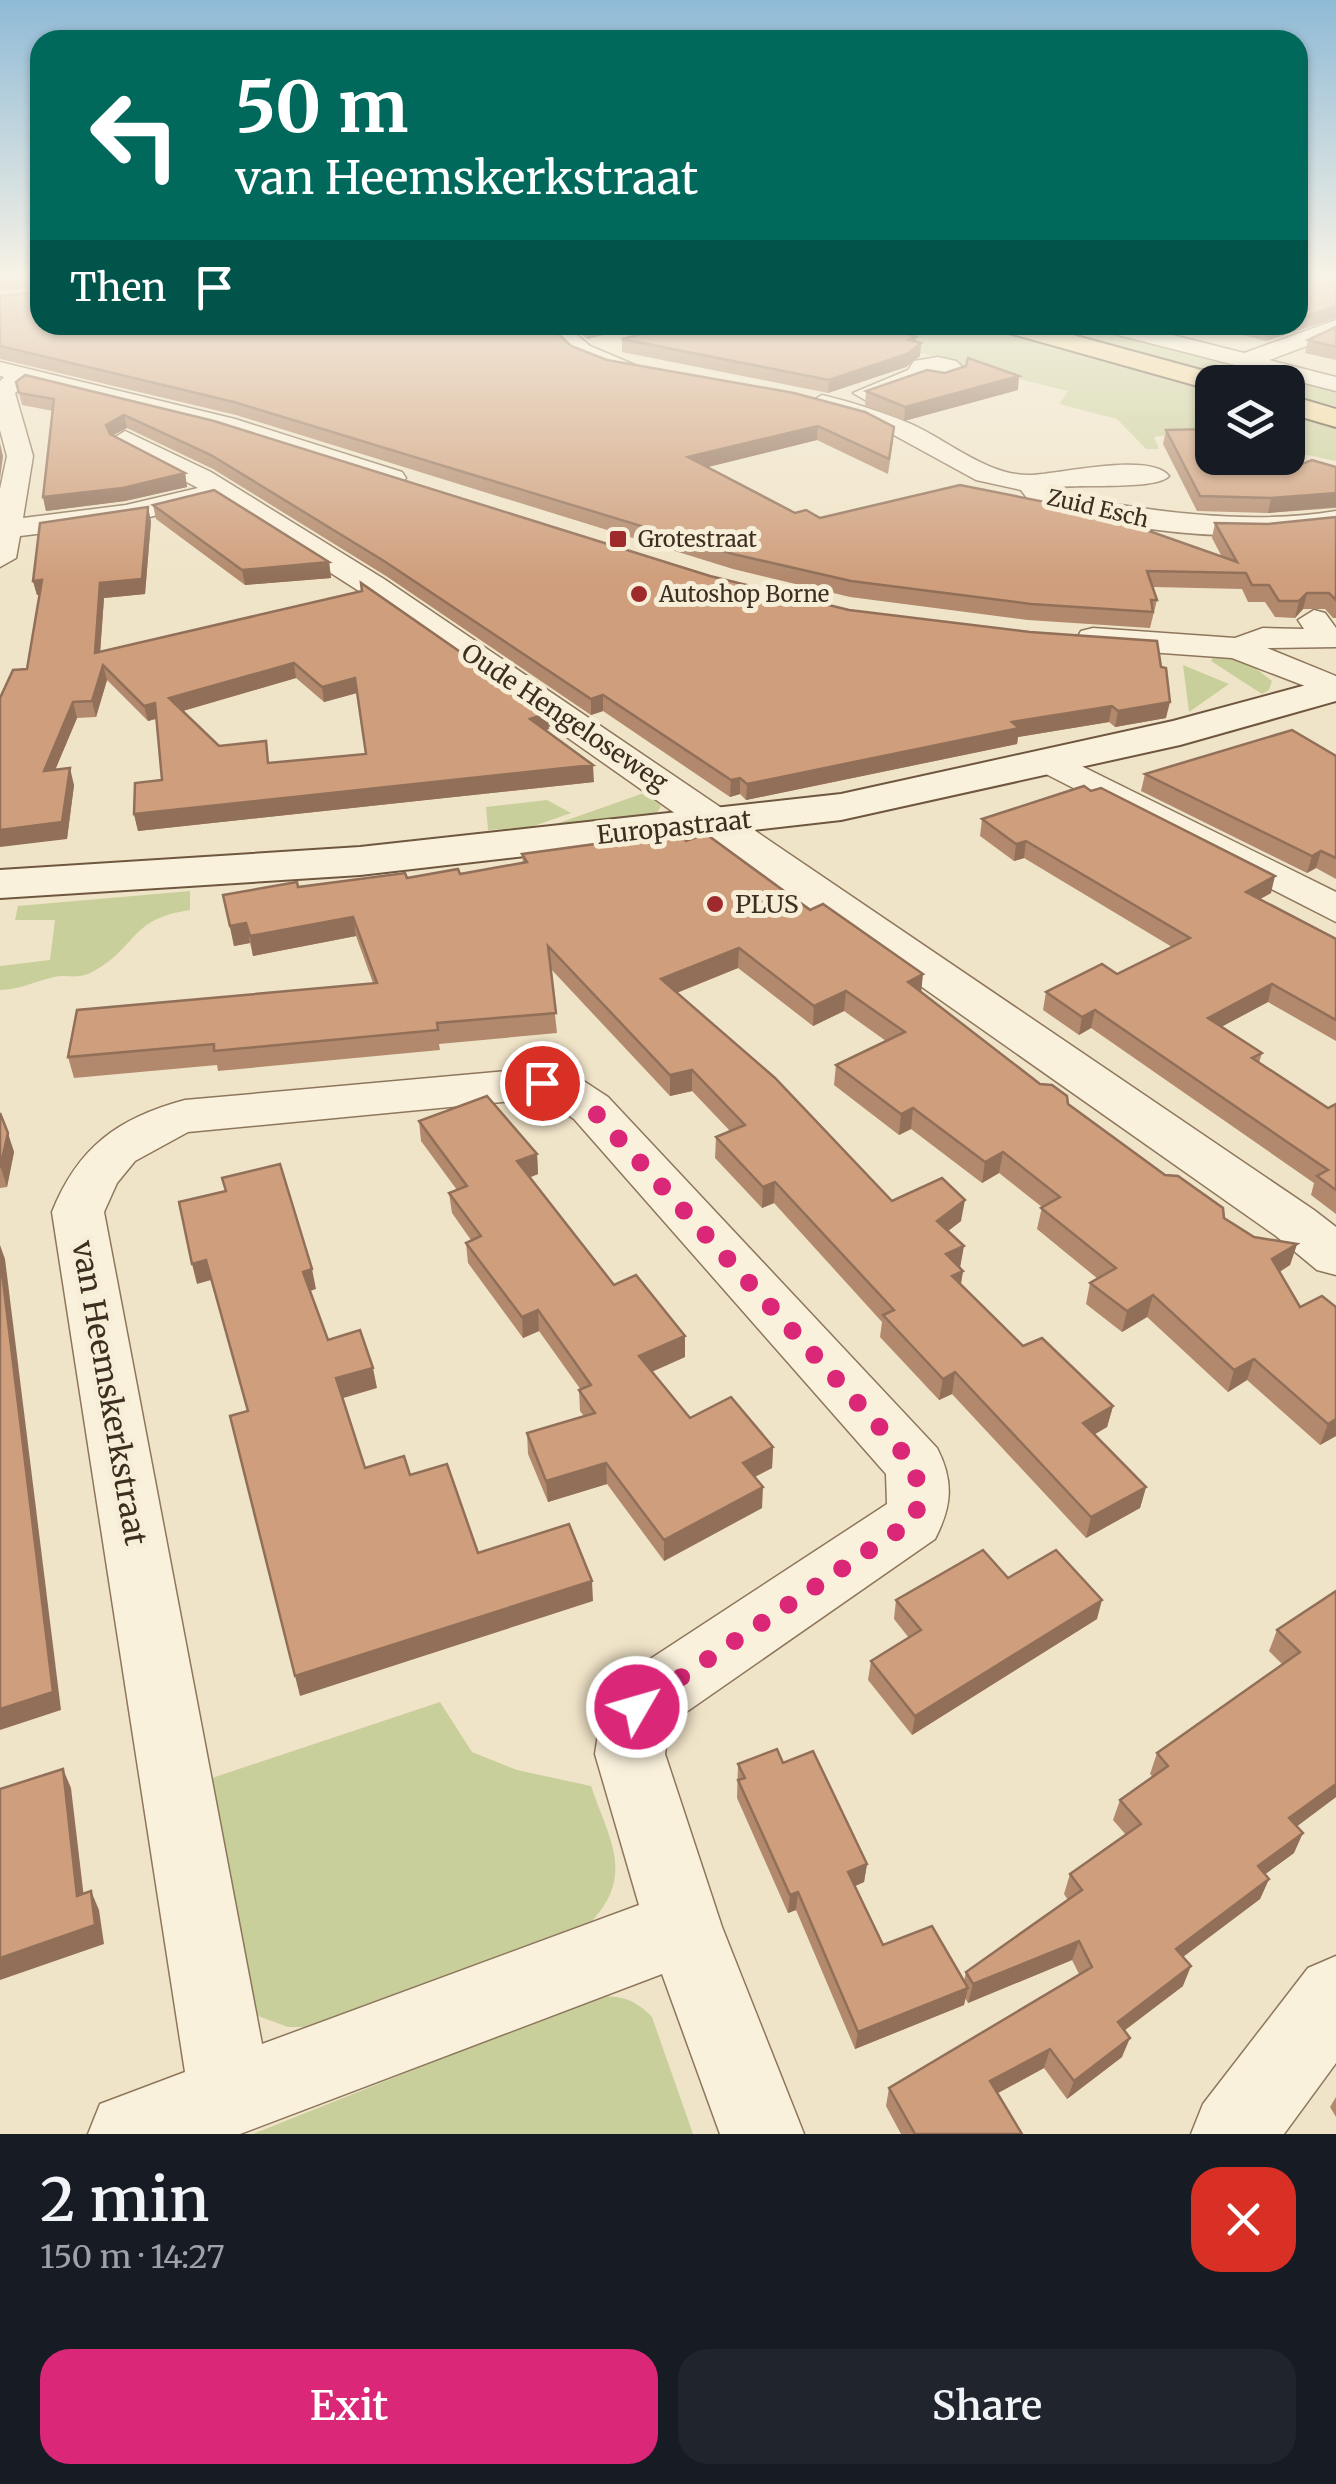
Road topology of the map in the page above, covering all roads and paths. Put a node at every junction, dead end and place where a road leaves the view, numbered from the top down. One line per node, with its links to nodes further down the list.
1 (7, 380): 16 (street)
2 (42, 380): 12 (street)
3 (904, 380): 5 (street)
4 (797, 396): 5 (street, Zuid Esch)
5 (832, 404): 11 (street, Zuid Esch)
6 (1305, 404): 8 (main road)
7 (1305, 407): 9 (main road)
8 (1336, 410)
9 (1336, 418)
10 (124, 439): 13 (street, Oude Hengeloseweg)
11 (1031, 484): 15 (street, Zuid Esch); 15 (street, Zuid Esch)
12 (418, 486)
13 (222, 491): 16 (street); 23 (street, Oude Hengeloseweg)
14 (1330, 516): 15 (street, Zuid Esch)
15 (1171, 523)
16 (3, 530): 17 (street)
17 (0, 561)
18 (1314, 620): 20 (street)
19 (1064, 636): 20 (street)
20 (1238, 648): 21 (street)
21 (1336, 689): 22 (street, Europastraat)
22 (1050, 762): 23 (street, Europastraat); 25 (street)
23 (722, 824): 24 (street, Europastraat); 26 (street, Oude Hengeloseweg)
24 (0, 884)
25 (1336, 909)
26 (1336, 1256)
27 (684, 1926): 29 (street); 29 (street, van Heemskerkstraat); 31 (street, van Heemskerkstraat)
28 (1336, 1996): 32 (street)
29 (230, 2095): 30 (street)
30 (130, 2134)
31 (762, 2134)
32 (1233, 2134)

